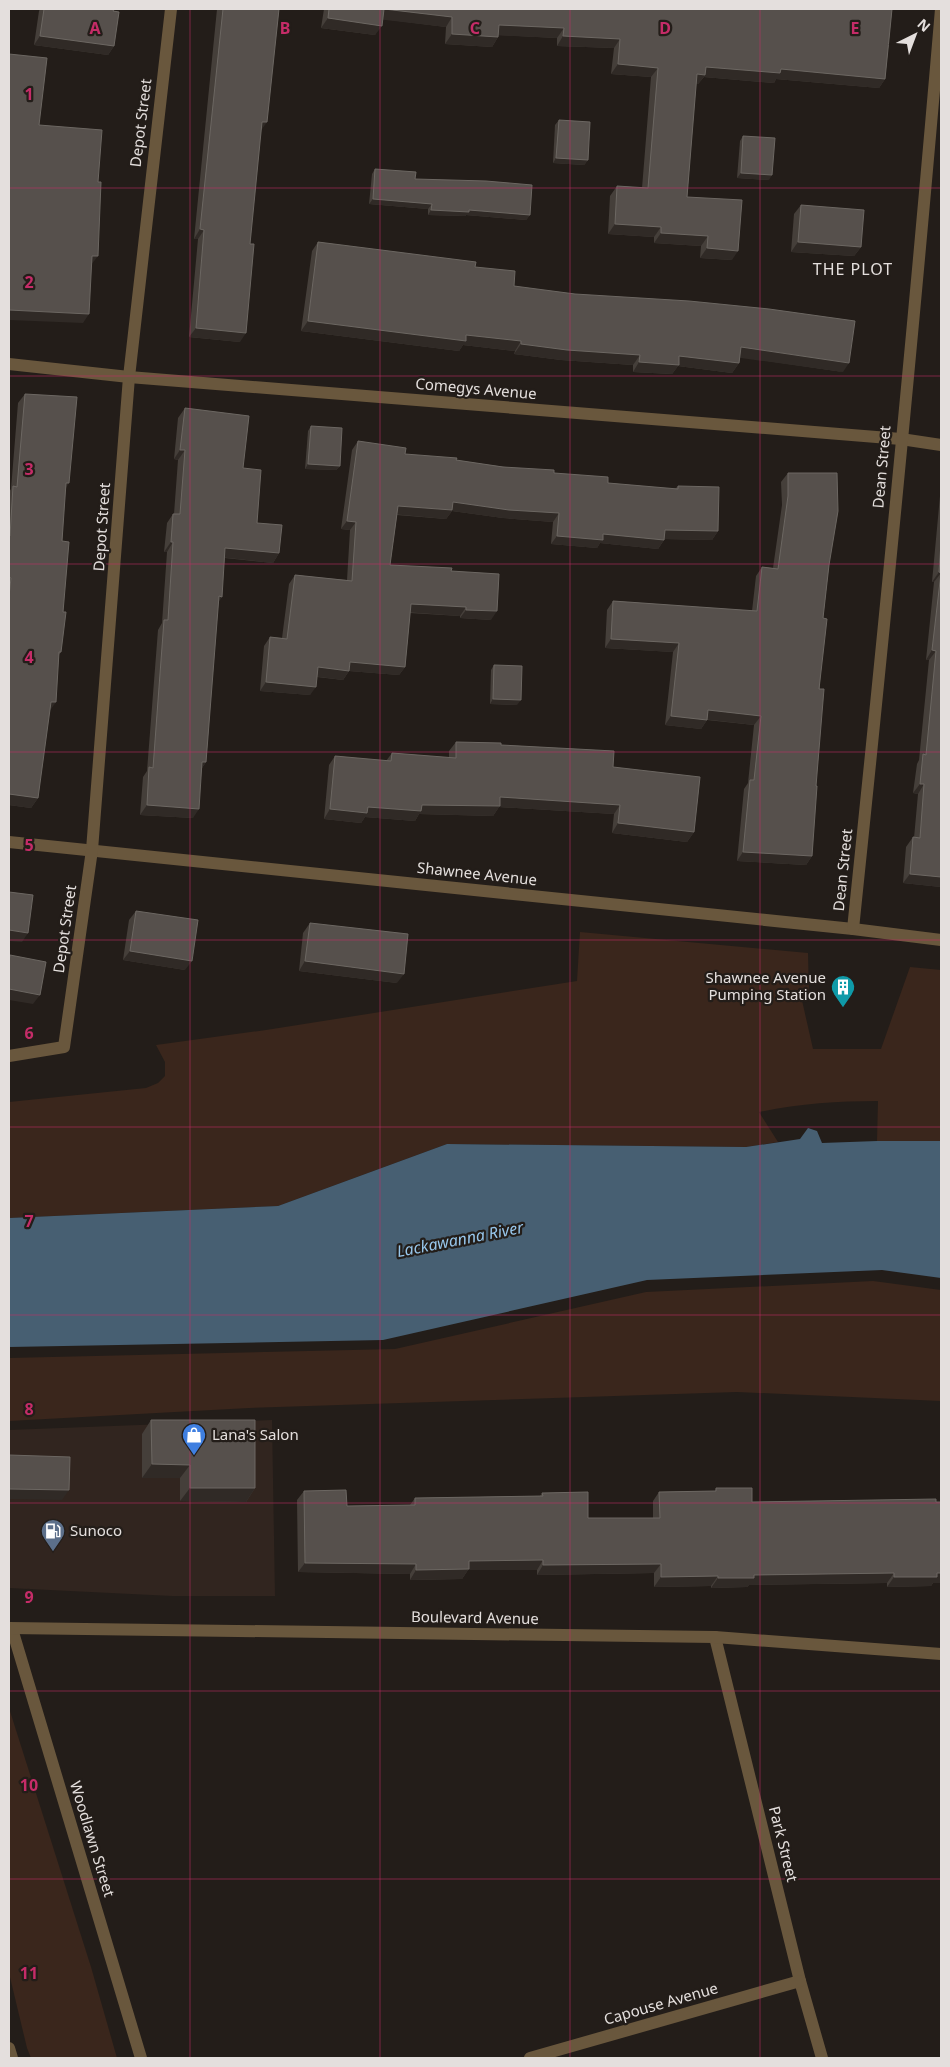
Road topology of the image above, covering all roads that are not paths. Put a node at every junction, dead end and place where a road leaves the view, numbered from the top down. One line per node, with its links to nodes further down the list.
1 (171, 9): 4 (street, Depot Street)
2 (941, 9): 5 (street, Dean Street)
3 (9, 364): 4 (street, Comegys Avenue)
4 (129, 376): 5 (street, Comegys Avenue); 8 (street, Depot Street)
5 (901, 440): 6 (street, Comegys Avenue); 9 (street, Dean Street)
6 (941, 445)
7 (9, 842): 8 (street, Shawnee Avenue)
8 (92, 850): 9 (street, Shawnee Avenue); 11 (street, Depot Street)
9 (853, 929): 10 (street, Shawnee Avenue)
10 (941, 940)
11 (9, 1056)
12 (10, 1629): 13 (street, Boulevard Avenue); 18 (street, Woodlawn Street)
13 (715, 1637): 14 (street, Boulevard Avenue); 15 (street, Park Street)
14 (941, 1654)
15 (800, 1981): 19 (street, Capouse Avenue); 20 (street, Park Street)
16 (9, 2048): 17 (street)
17 (12, 2058)
18 (141, 2058)
19 (530, 2058)
20 (822, 2058)

